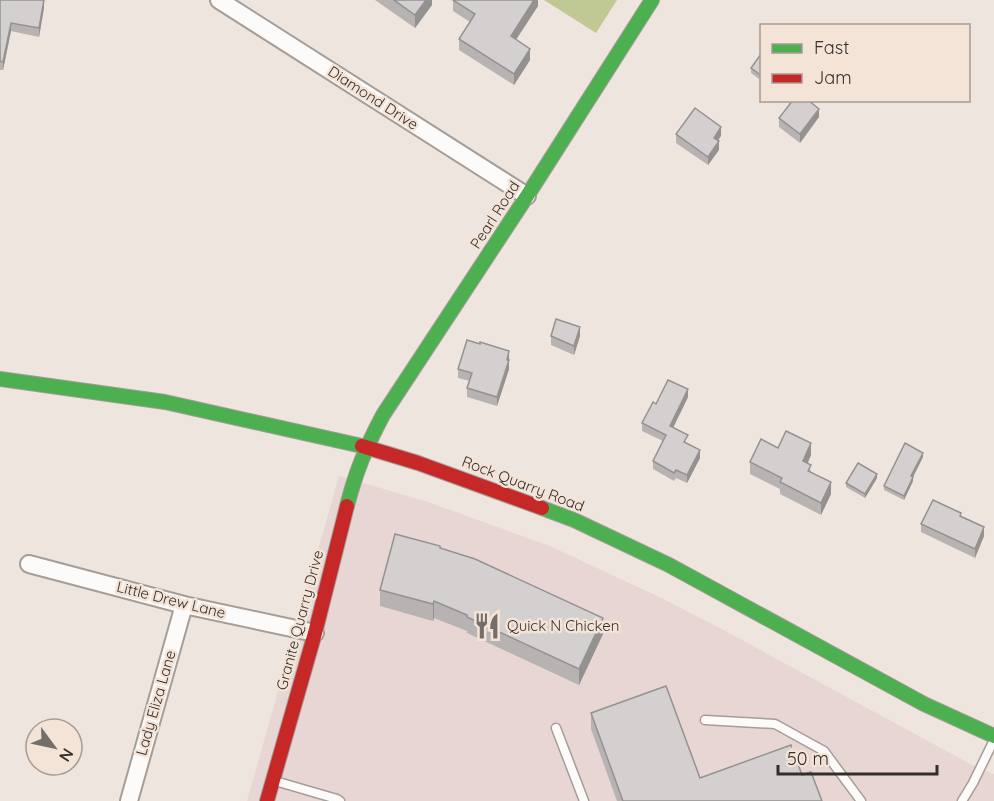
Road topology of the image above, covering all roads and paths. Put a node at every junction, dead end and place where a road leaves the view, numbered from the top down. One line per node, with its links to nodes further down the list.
1 (219, 0): 3 (street, Diamond Drive)
2 (652, 0): 3 (main road, Pearl Road)
3 (527, 196): 5 (main road, Pearl Road)
4 (0, 379): 5 (main road, Rock Quarry Road)
5 (366, 447): 8 (main road, Granite Quarry Drive); 11 (main road, Rock Quarry Road)
6 (29, 564): 7 (street, Little Drew Lane)
7 (184, 605): 8 (street, Little Drew Lane); 13 (street, Lady Eliza Lane)
8 (315, 633): 12 (main road, Granite Quarry Drive)
9 (705, 720): 17 (lane)
10 (556, 728): 16 (lane)
11 (994, 738): 18 (lane)
12 (273, 780): 14 (main road, Granite Quarry Drive); 15 (lane)
13 (129, 801)
14 (267, 801)
15 (340, 801)
16 (584, 801)
17 (861, 801)
18 (962, 801)

